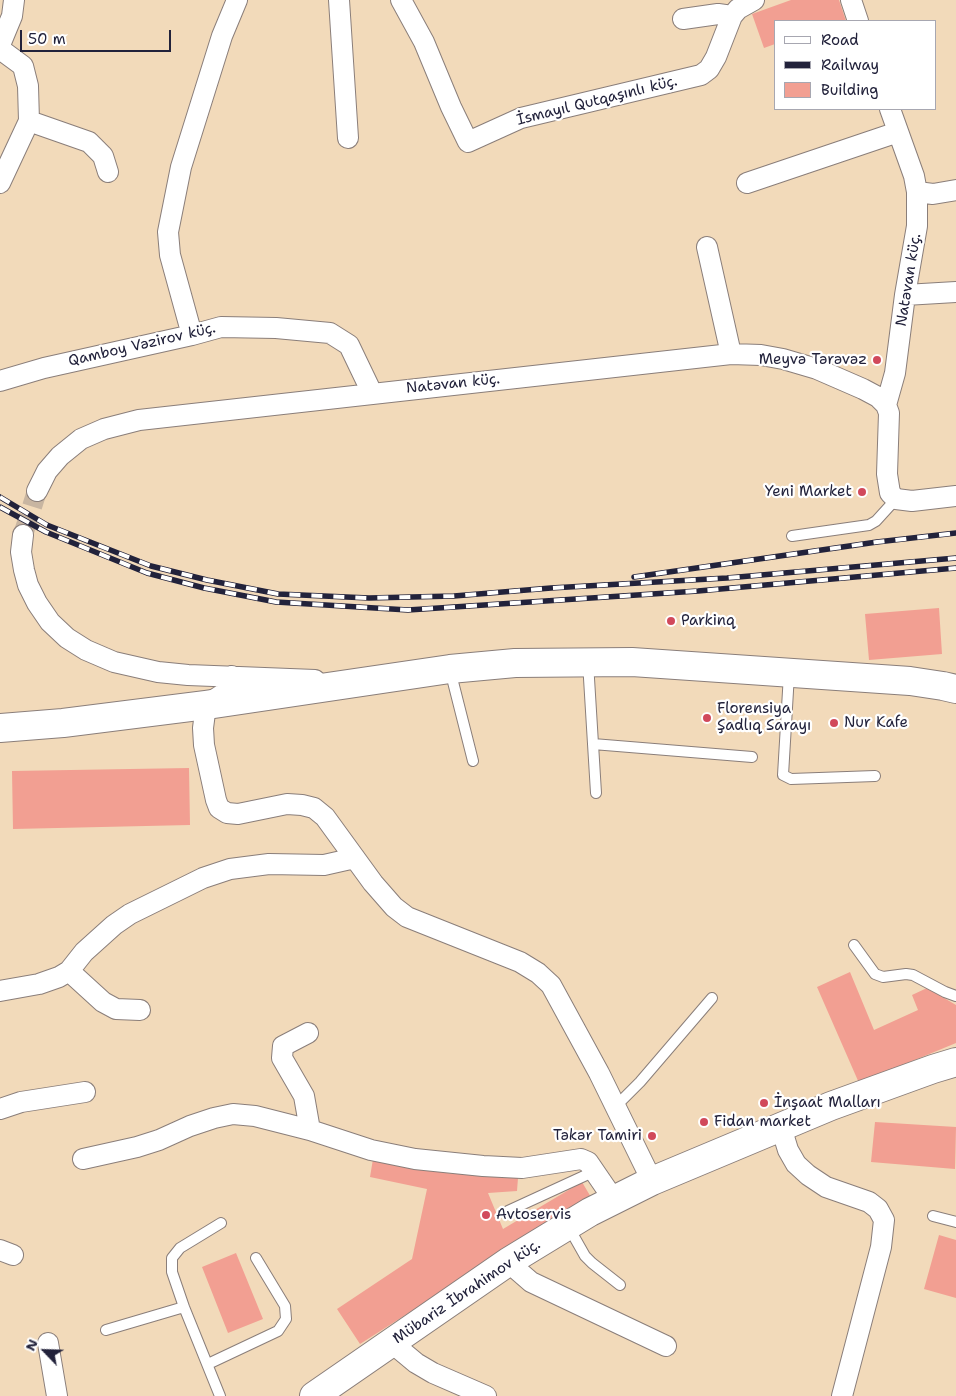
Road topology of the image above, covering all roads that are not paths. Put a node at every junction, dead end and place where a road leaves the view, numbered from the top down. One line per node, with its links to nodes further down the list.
1 (14, 0): 10 (street)
2 (237, 0): 24 (street)
3 (339, 0): 15 (street)
4 (401, 0): 7 (street, İsmayıl Qutqaşınlı küç.)
5 (754, 0): 7 (street)
6 (851, 0): 9 (street)
7 (732, 16): 8 (street)
8 (683, 19)
9 (858, 20)
10 (0, 45)
11 (0, 49): 13 (street)
12 (890, 110): 14 (street)
13 (29, 121): 16 (street); 17 (street)
14 (898, 132): 18 (street); 20 (street)
15 (348, 138)
16 (108, 172)
17 (0, 183)
18 (747, 183)
19 (956, 190): 20 (street)
20 (918, 192): 23 (street, Natəvan küç.)
21 (708, 247): 25 (street)
22 (956, 292): 23 (street)
23 (905, 295): 28 (street, Natəvan küç.)
24 (192, 335): 26 (street, Qamboy Vəzirov küç.); 27 (street, Qamboy Vəzirov küç.)
25 (731, 354): 27 (street, Natəvan küç.); 28 (street, Natəvan küç.)
26 (0, 380)
27 (372, 393): 29 (street, Natəvan küç.)
28 (886, 405): 31 (street, Natəvan küç.)
29 (37, 491)
30 (956, 496): 31 (street)
31 (896, 498): 33 (lane)
32 (23, 535): 37 (street)
33 (792, 536)
34 (588, 662): 35 (street); 36 (street); 42 (lane)
35 (450, 668): 38 (street); 44 (lane)
36 (790, 673): 39 (street); 45 (lane)
37 (232, 676): 38 (street); 40 (street)
38 (354, 683): 40 (street)
39 (956, 689)
40 (206, 706): 41 (street); 47 (street)
41 (0, 728)
42 (593, 744): 43 (lane); 46 (lane)
43 (752, 757)
44 (473, 761)
45 (875, 776)
46 (596, 793)
47 (355, 858): 49 (street); 57 (street)
48 (854, 945): 51 (lane)
49 (69, 971): 50 (street); 53 (street)
50 (0, 991)
51 (956, 996)
52 (712, 998): 57 (lane)
53 (140, 1010)
54 (308, 1033): 60 (street)
55 (956, 1062): 59 (street, Mübariz İbrahimov küç.)
56 (84, 1092): 58 (street)
57 (616, 1106): 63 (street)
58 (0, 1109)
59 (781, 1127): 63 (street, Mübariz İbrahimov küç.); 83 (street)
60 (310, 1130): 61 (street); 62 (street)
61 (83, 1159)
62 (595, 1172): 64 (street); 65 (lane)
63 (652, 1181): 64 (street, Mübariz İbrahimov küç.)
64 (614, 1200): 69 (street, Mübariz İbrahimov küç.)
65 (508, 1211)
66 (933, 1216): 67 (lane)
67 (956, 1222)
68 (221, 1223): 73 (lane)
69 (568, 1225): 71 (street, Mübariz İbrahimov küç.); 72 (lane)
70 (256, 1258): 78 (lane)
71 (508, 1262): 76 (street, Mübariz İbrahimov küç.); 77 (street)
72 (620, 1285)
73 (184, 1307): 74 (lane); 78 (lane)
74 (106, 1330)
75 (48, 1343): 79 (street)
76 (392, 1343): 81 (street, Mübariz İbrahimov küç.); 82 (street)
77 (666, 1346)
78 (208, 1364): 80 (lane)
79 (57, 1396)
80 (220, 1396)
81 (314, 1396)
82 (486, 1396)
83 (842, 1396)

